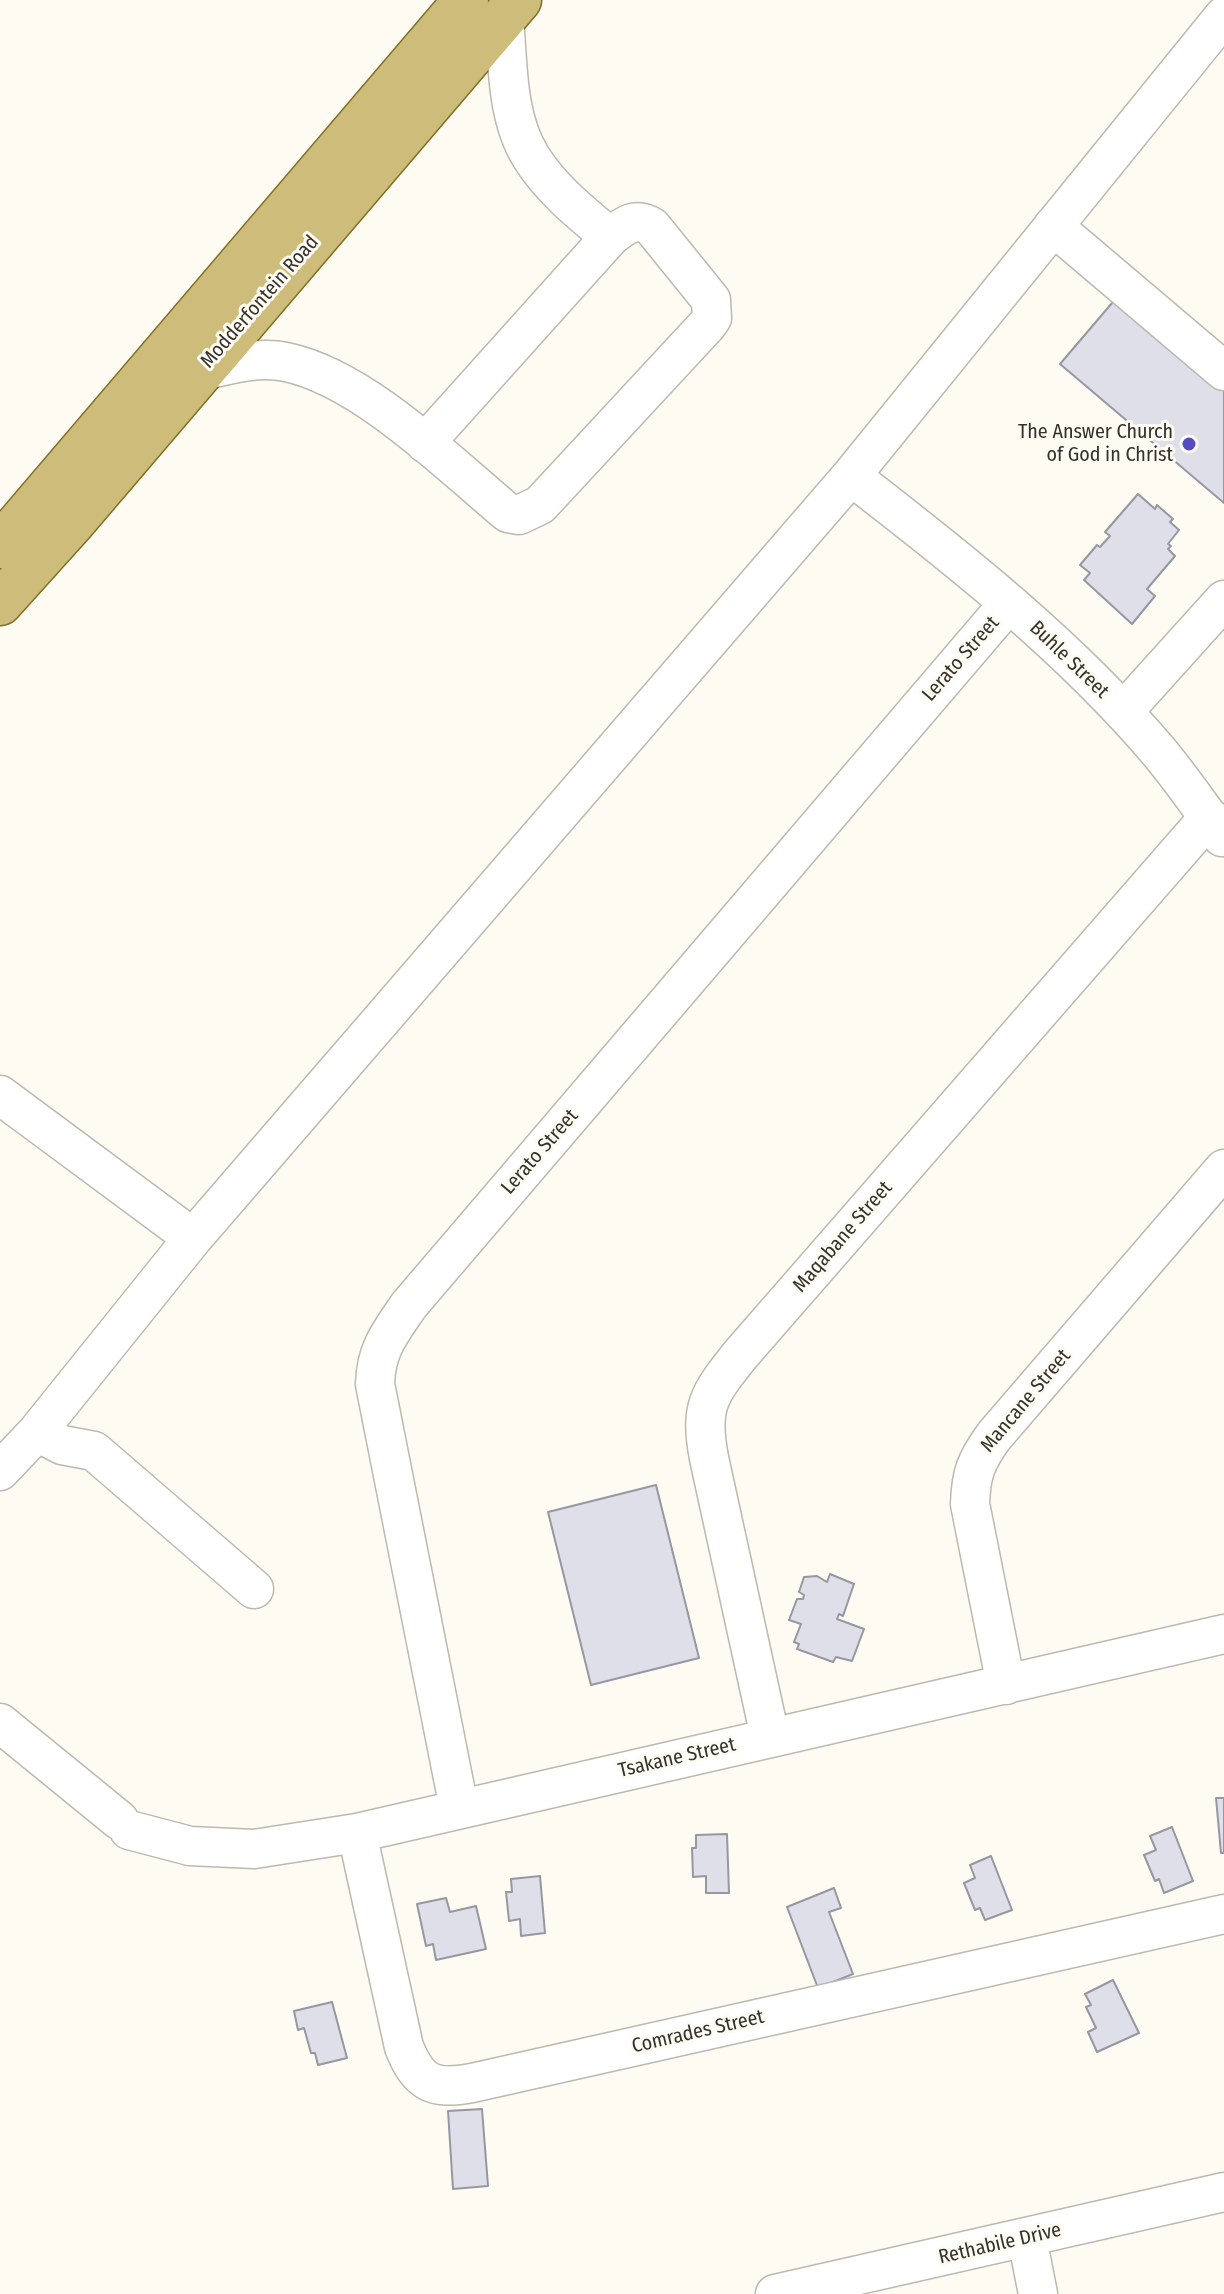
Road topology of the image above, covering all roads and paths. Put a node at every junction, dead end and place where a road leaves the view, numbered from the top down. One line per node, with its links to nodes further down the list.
1 (496, 6): 4 (street); 5 (main road, Modderfontein Road); 9 (main road, Modderfontein Road)
2 (1224, 16): 3 (street)
3 (1053, 226): 6 (street); 8 (street)
4 (610, 237): 7 (street); 7 (street)
5 (201, 371): 7 (street); 11 (main road, Modderfontein Road)
6 (1224, 371)
7 (425, 443)
8 (851, 476): 12 (street, Buhle Street); 17 (street)
9 (0, 546)
10 (1224, 600): 13 (street)
11 (0, 603)
12 (1009, 603): 13 (street, Buhle Street); 25 (street, Lerato Street)
13 (1123, 712): 14 (street, Buhle Street)
14 (1216, 828): 24 (street, Maqabane Street)
15 (0, 1095): 17 (street)
16 (1224, 1169): 22 (street, Mancane Street)
17 (193, 1238): 18 (street)
18 (37, 1432): 19 (street); 20 (street)
19 (0, 1471)
20 (254, 1589)
21 (1224, 1634): 22 (street, Tsakane Street)
22 (1006, 1685): 24 (street, Tsakane Street)
23 (0, 1723): 26 (street, Tsakane Street)
24 (770, 1737): 25 (street, Tsakane Street)
25 (459, 1808): 26 (street, Tsakane Street)
26 (357, 1833): 27 (street, Comrades Street)
27 (1224, 1914)
28 (1224, 2192): 29 (street, Rethabile Drive)
29 (1027, 2238): 30 (street, Rethabile Drive); 31 (street)
30 (775, 2294)
31 (1038, 2294)

